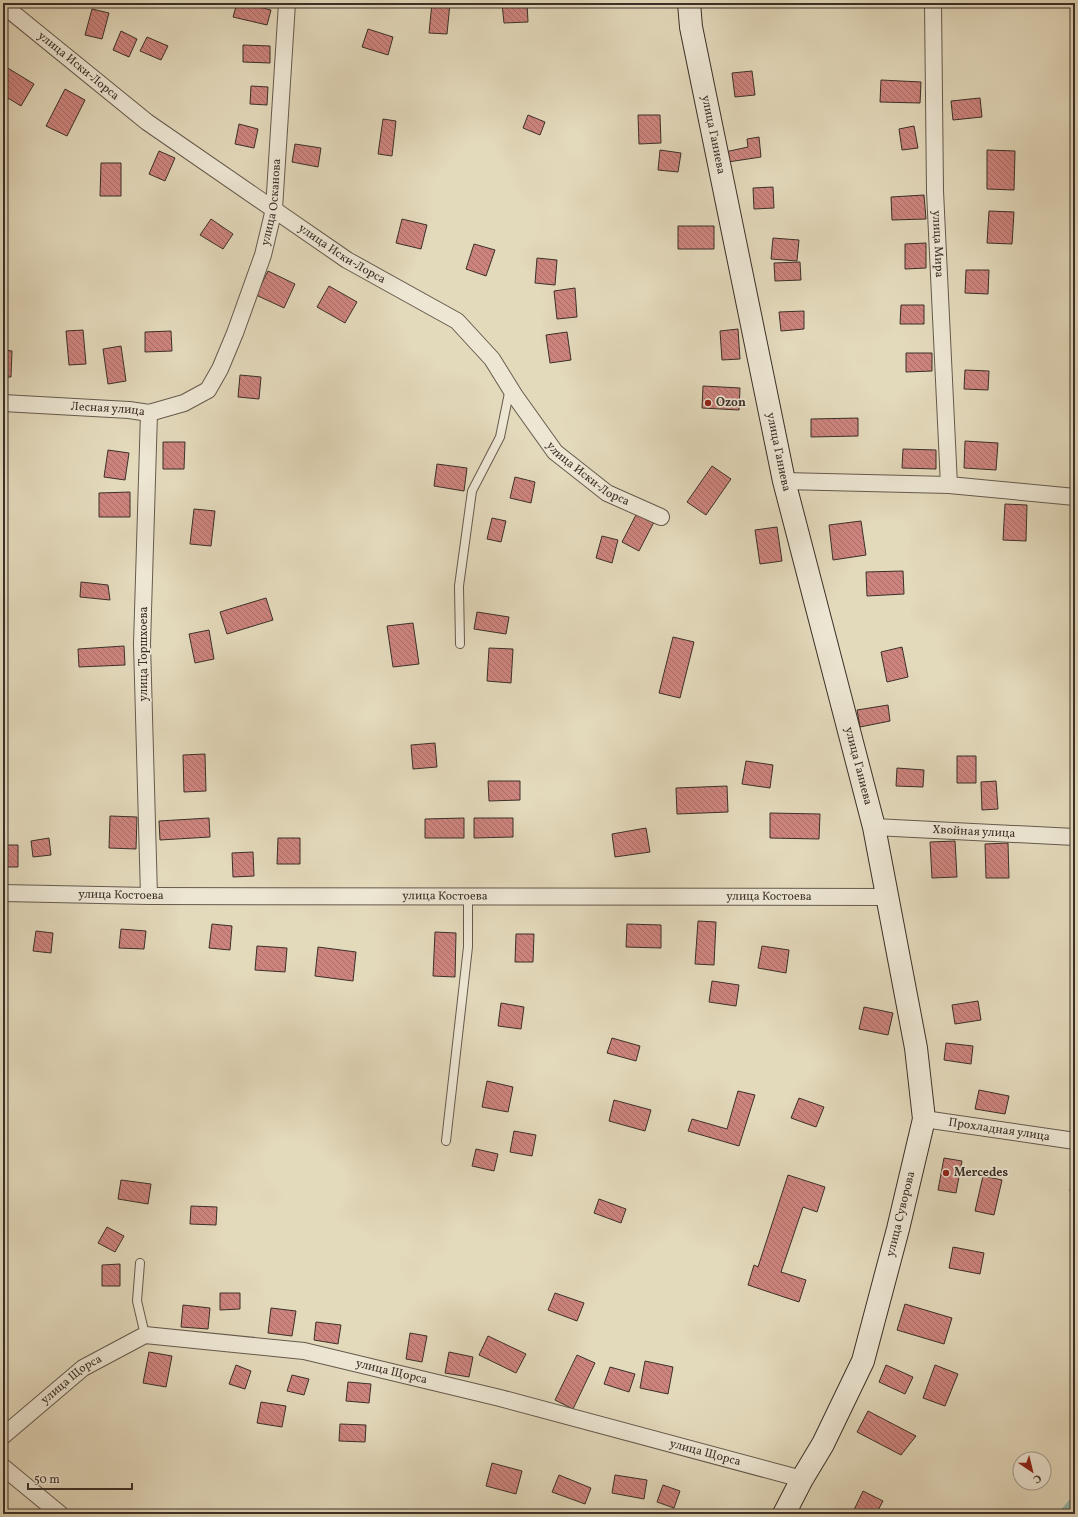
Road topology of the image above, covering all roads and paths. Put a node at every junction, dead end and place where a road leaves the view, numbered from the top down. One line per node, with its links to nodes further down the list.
1 (287, 3): 5 (street, улица Осканова)
2 (689, 3): 10 (main road, улица Ганиева)
3 (933, 3): 11 (street, улица Мира)
4 (3, 5): 5 (street, улица Иски-Лорса)
5 (274, 209): 6 (street, улица Иски-Лорса); 7 (street, улица Осканова)
6 (510, 388): 13 (street, улица Иски-Лорса); 14 (lane)
7 (208, 390): 9 (street, Лесная улица)
8 (3, 403): 9 (street, Лесная улица)
9 (149, 413): 18 (street, улица Торшхоева)
10 (784, 481): 11 (street); 15 (main road, улица Ганиева)
11 (949, 485): 12 (street)
12 (1075, 497)
13 (661, 516)
14 (460, 644)
15 (874, 826): 16 (street, Хвойная улица); 20 (main road, улица Ганиева)
16 (1075, 837)
17 (3, 893): 18 (street, улица Костоева)
18 (149, 896): 19 (street, улица Костоева)
19 (468, 897): 20 (street, улица Костоева); 22 (lane)
20 (887, 897): 21 (main road, улица Суворова)
21 (924, 1119): 23 (street, Прохладная улица); 28 (main road, улица Суворова)
22 (446, 1141)
23 (1075, 1141)
24 (140, 1263): 25 (lane)
25 (145, 1335): 26 (street, улица Щорса); 28 (street, улица Щорса)
26 (3, 1436)
27 (3, 1467): 29 (street)
28 (802, 1479): 30 (main road, улица Суворова)
29 (60, 1514)
30 (784, 1514)

